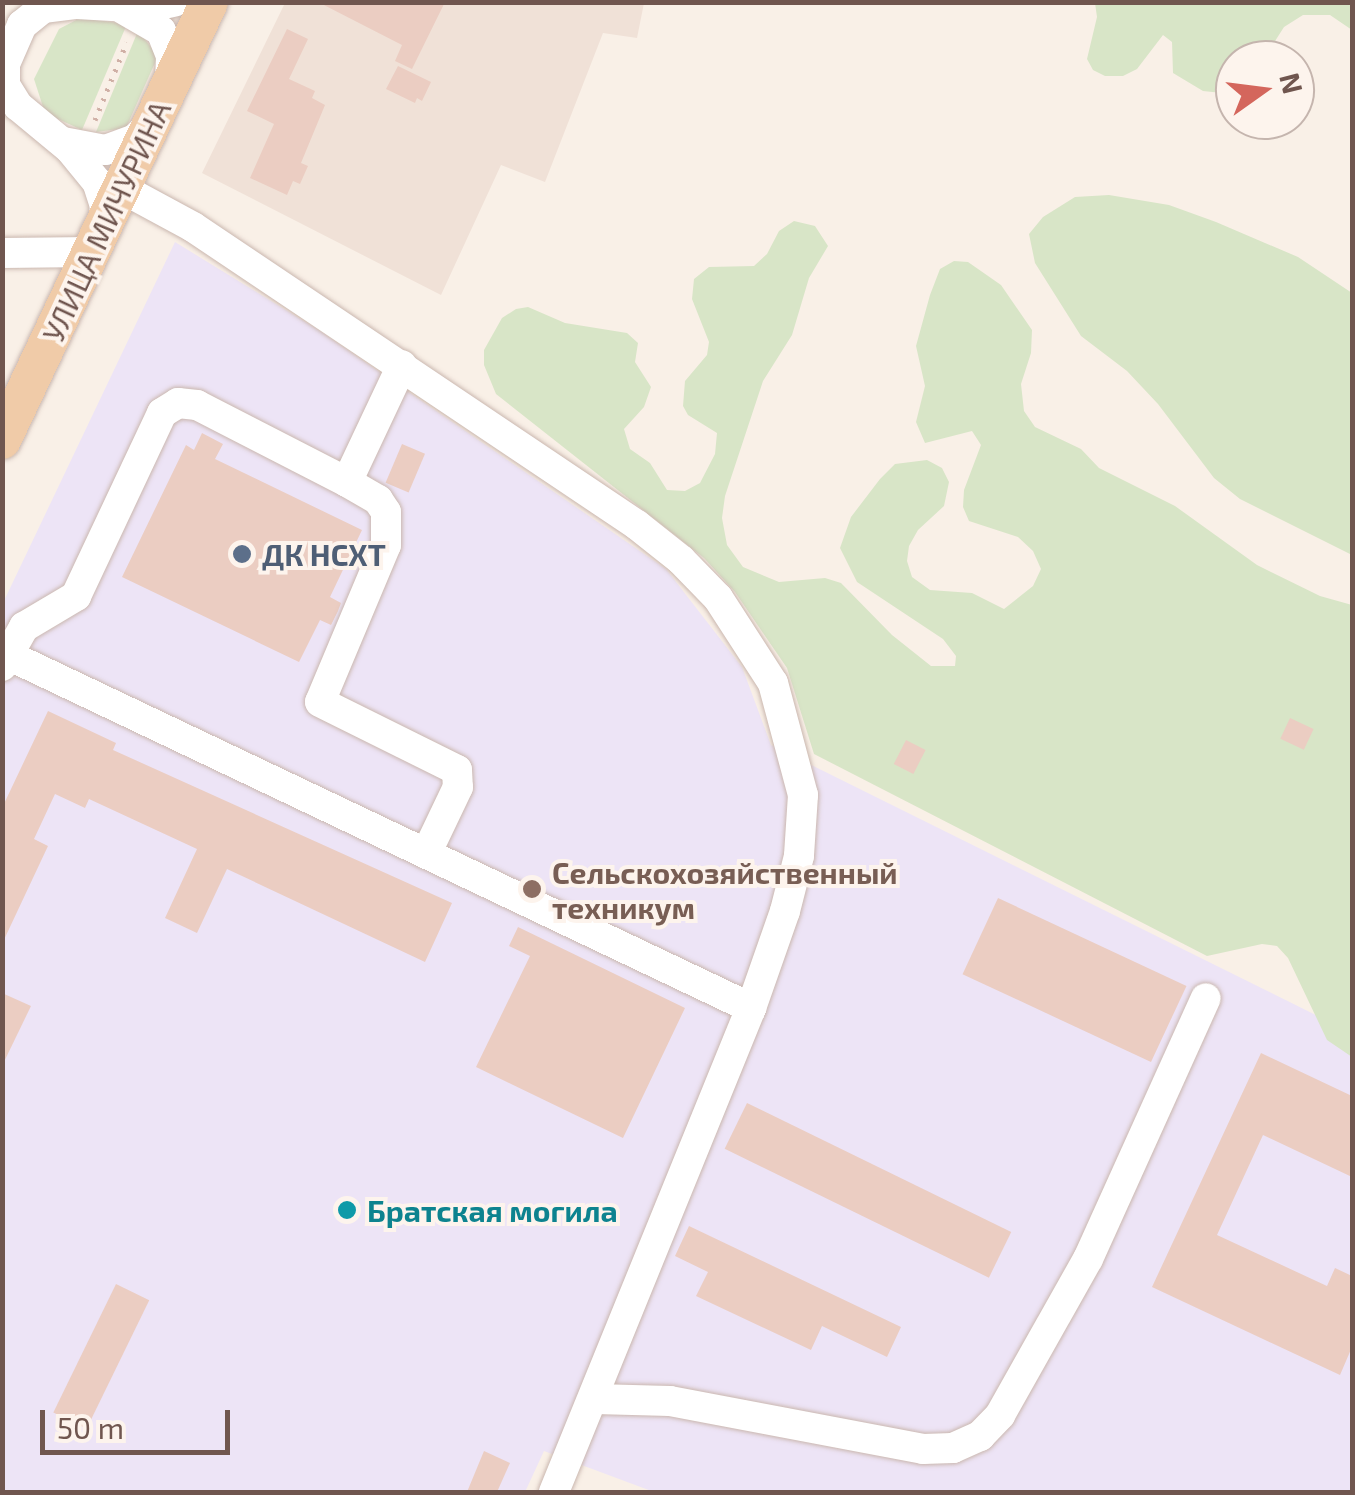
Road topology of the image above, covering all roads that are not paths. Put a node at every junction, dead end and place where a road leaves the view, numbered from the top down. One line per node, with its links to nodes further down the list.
1 (174, 2): 3 (street)
2 (209, 2): 5 (main road, УЛИЦА МИЧУРИНА)
3 (108, 7): 5 (street); 6 (street)
4 (2, 102): 6 (street)
5 (162, 102): 7 (street); 8 (main road, УЛИЦА МИЧУРИНА)
6 (31, 120): 7 (street)
7 (63, 142): 9 (street)
8 (122, 188): 9 (main road, УЛИЦА МИЧУРИНА); 11 (street)
9 (97, 240): 10 (street); 12 (main road, УЛИЦА МИЧУРИНА)
10 (2, 252)
11 (402, 365): 13 (street); 17 (street)
12 (2, 440)
13 (347, 482): 14 (street); 15 (street)
14 (5, 660): 15 (street)
15 (426, 854): 17 (street)
16 (1206, 998): 18 (street)
17 (752, 1008): 18 (street)
18 (595, 1399): 19 (street)
19 (554, 1492)

